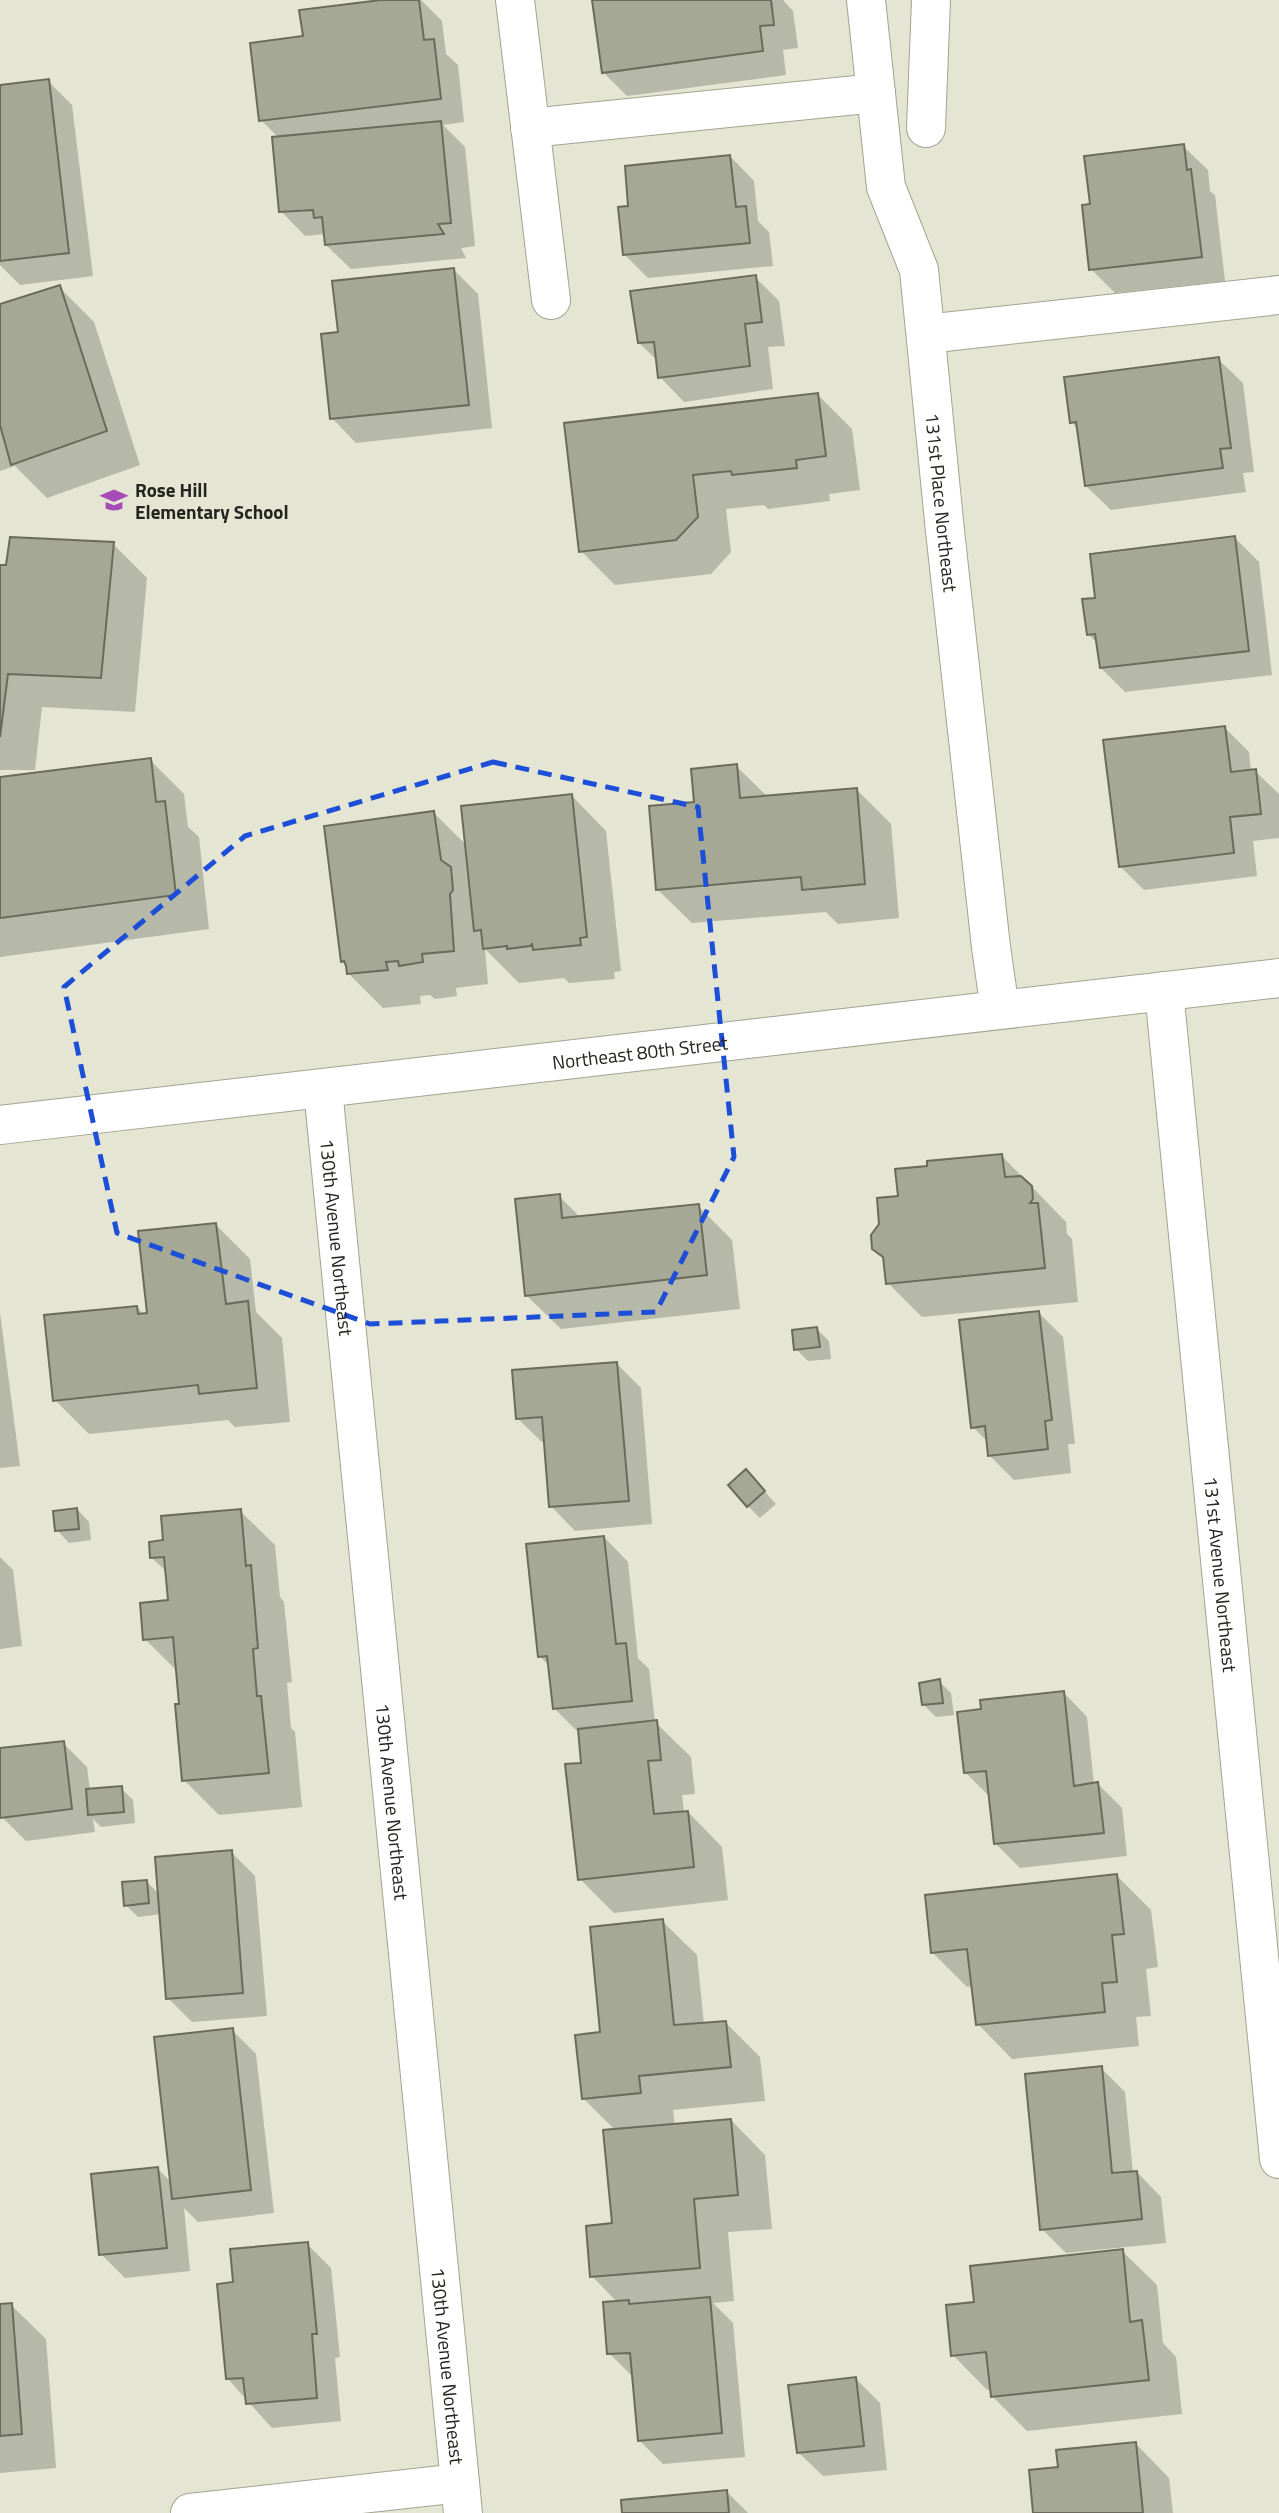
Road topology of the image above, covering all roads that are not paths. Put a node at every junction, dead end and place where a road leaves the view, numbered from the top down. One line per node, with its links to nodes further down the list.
1 (515, 0): 5 (street)
2 (866, 0): 4 (street, 131st Place Northeast)
3 (931, 0): 6 (street)
4 (876, 93): 5 (street); 9 (street, 131st Place Northeast)
5 (530, 128): 8 (street)
6 (926, 128)
7 (1279, 295): 9 (street)
8 (551, 300)
9 (926, 334): 12 (street, 131st Place Northeast)
10 (1279, 978): 11 (street, Northeast 80th Street)
11 (1164, 991): 12 (street, Northeast 80th Street); 15 (street, 131st Avenue Northeast)
12 (1000, 1010): 13 (street, Northeast 80th Street)
13 (323, 1089): 14 (street, Northeast 80th Street); 16 (street, 130th Avenue Northeast)
14 (0, 1125)
15 (1279, 2160)
16 (461, 2498): 17 (street)
17 (190, 2513)

